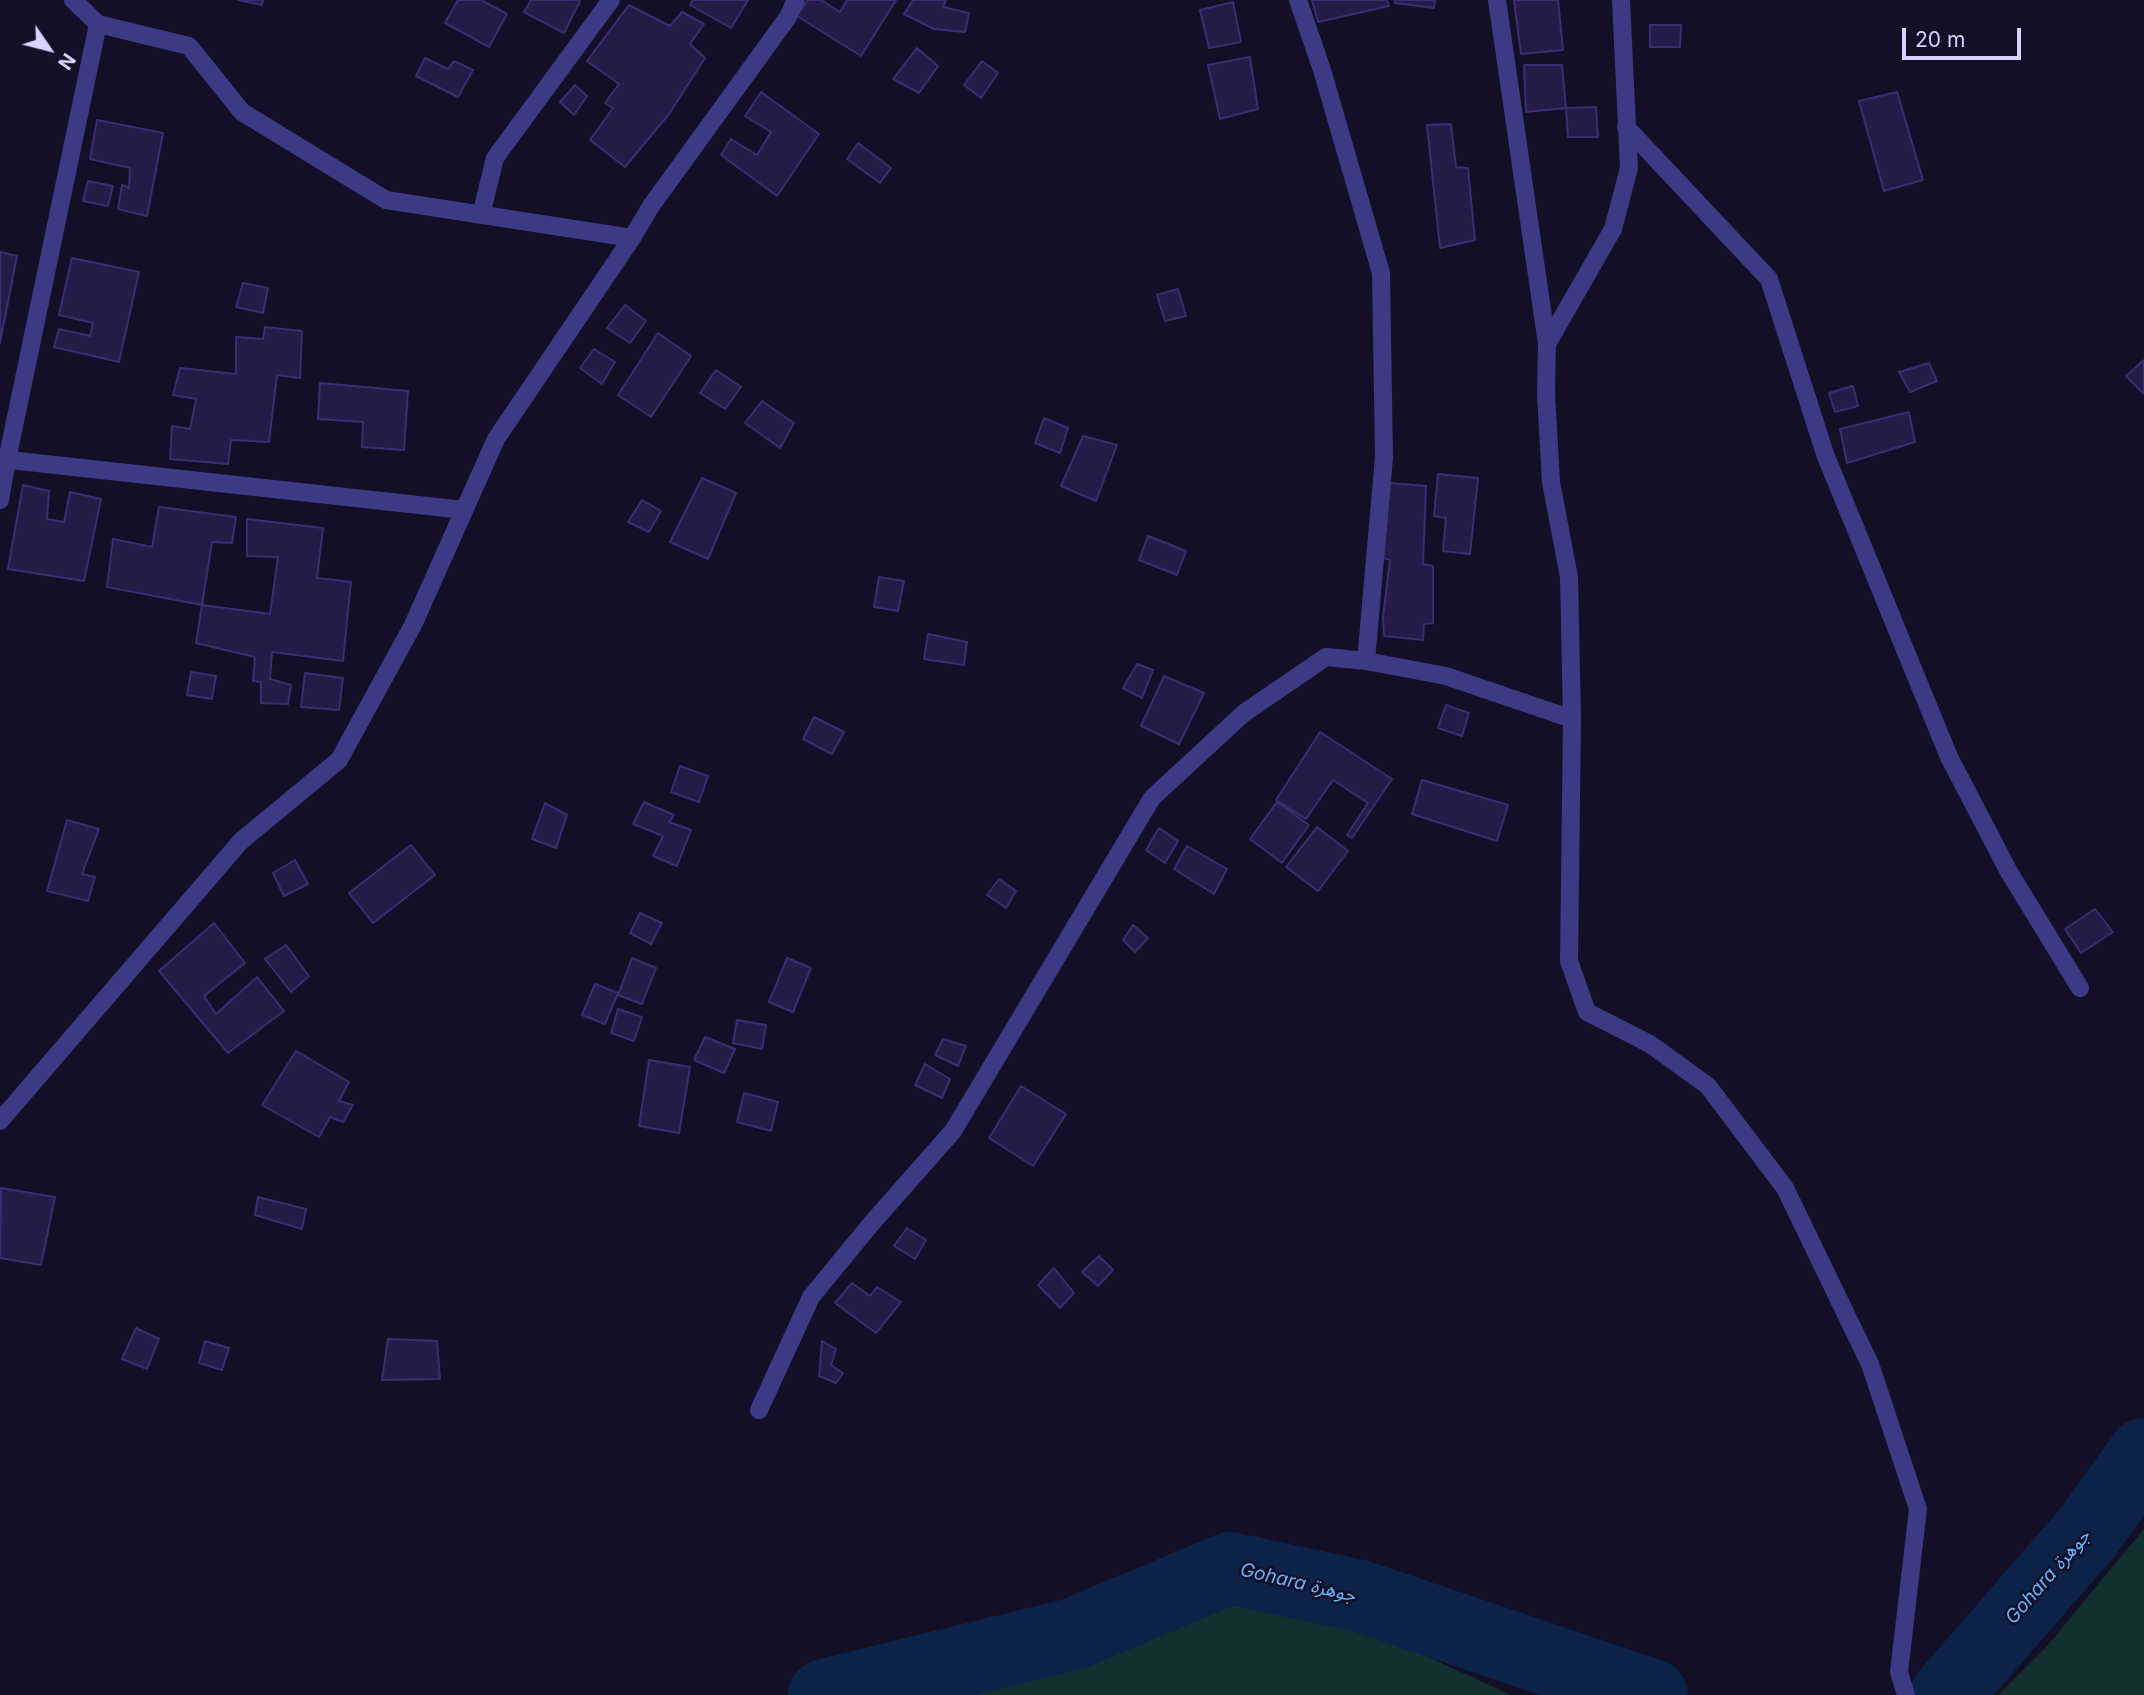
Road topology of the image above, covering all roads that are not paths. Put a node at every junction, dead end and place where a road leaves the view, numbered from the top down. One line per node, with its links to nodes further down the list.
1 (73, 0): 7 (street)
2 (611, 0): 9 (street)
3 (796, 0): 10 (street)
4 (1298, 0): 15 (street)
5 (1497, 0): 11 (street)
6 (1621, 0): 8 (street)
7 (98, 24): 9 (street); 12 (street)
8 (1626, 127): 11 (street); 17 (street)
9 (481, 215): 10 (street)
10 (632, 238): 14 (street)
11 (1547, 344): 16 (street)
12 (3, 459): 13 (street); 14 (street)
13 (0, 500)
14 (464, 510): 18 (street)
15 (1366, 661): 16 (street); 19 (street)
16 (1572, 719): 20 (street)
17 (2080, 988)
18 (0, 1121)
19 (759, 1410)
20 (1906, 1695)

